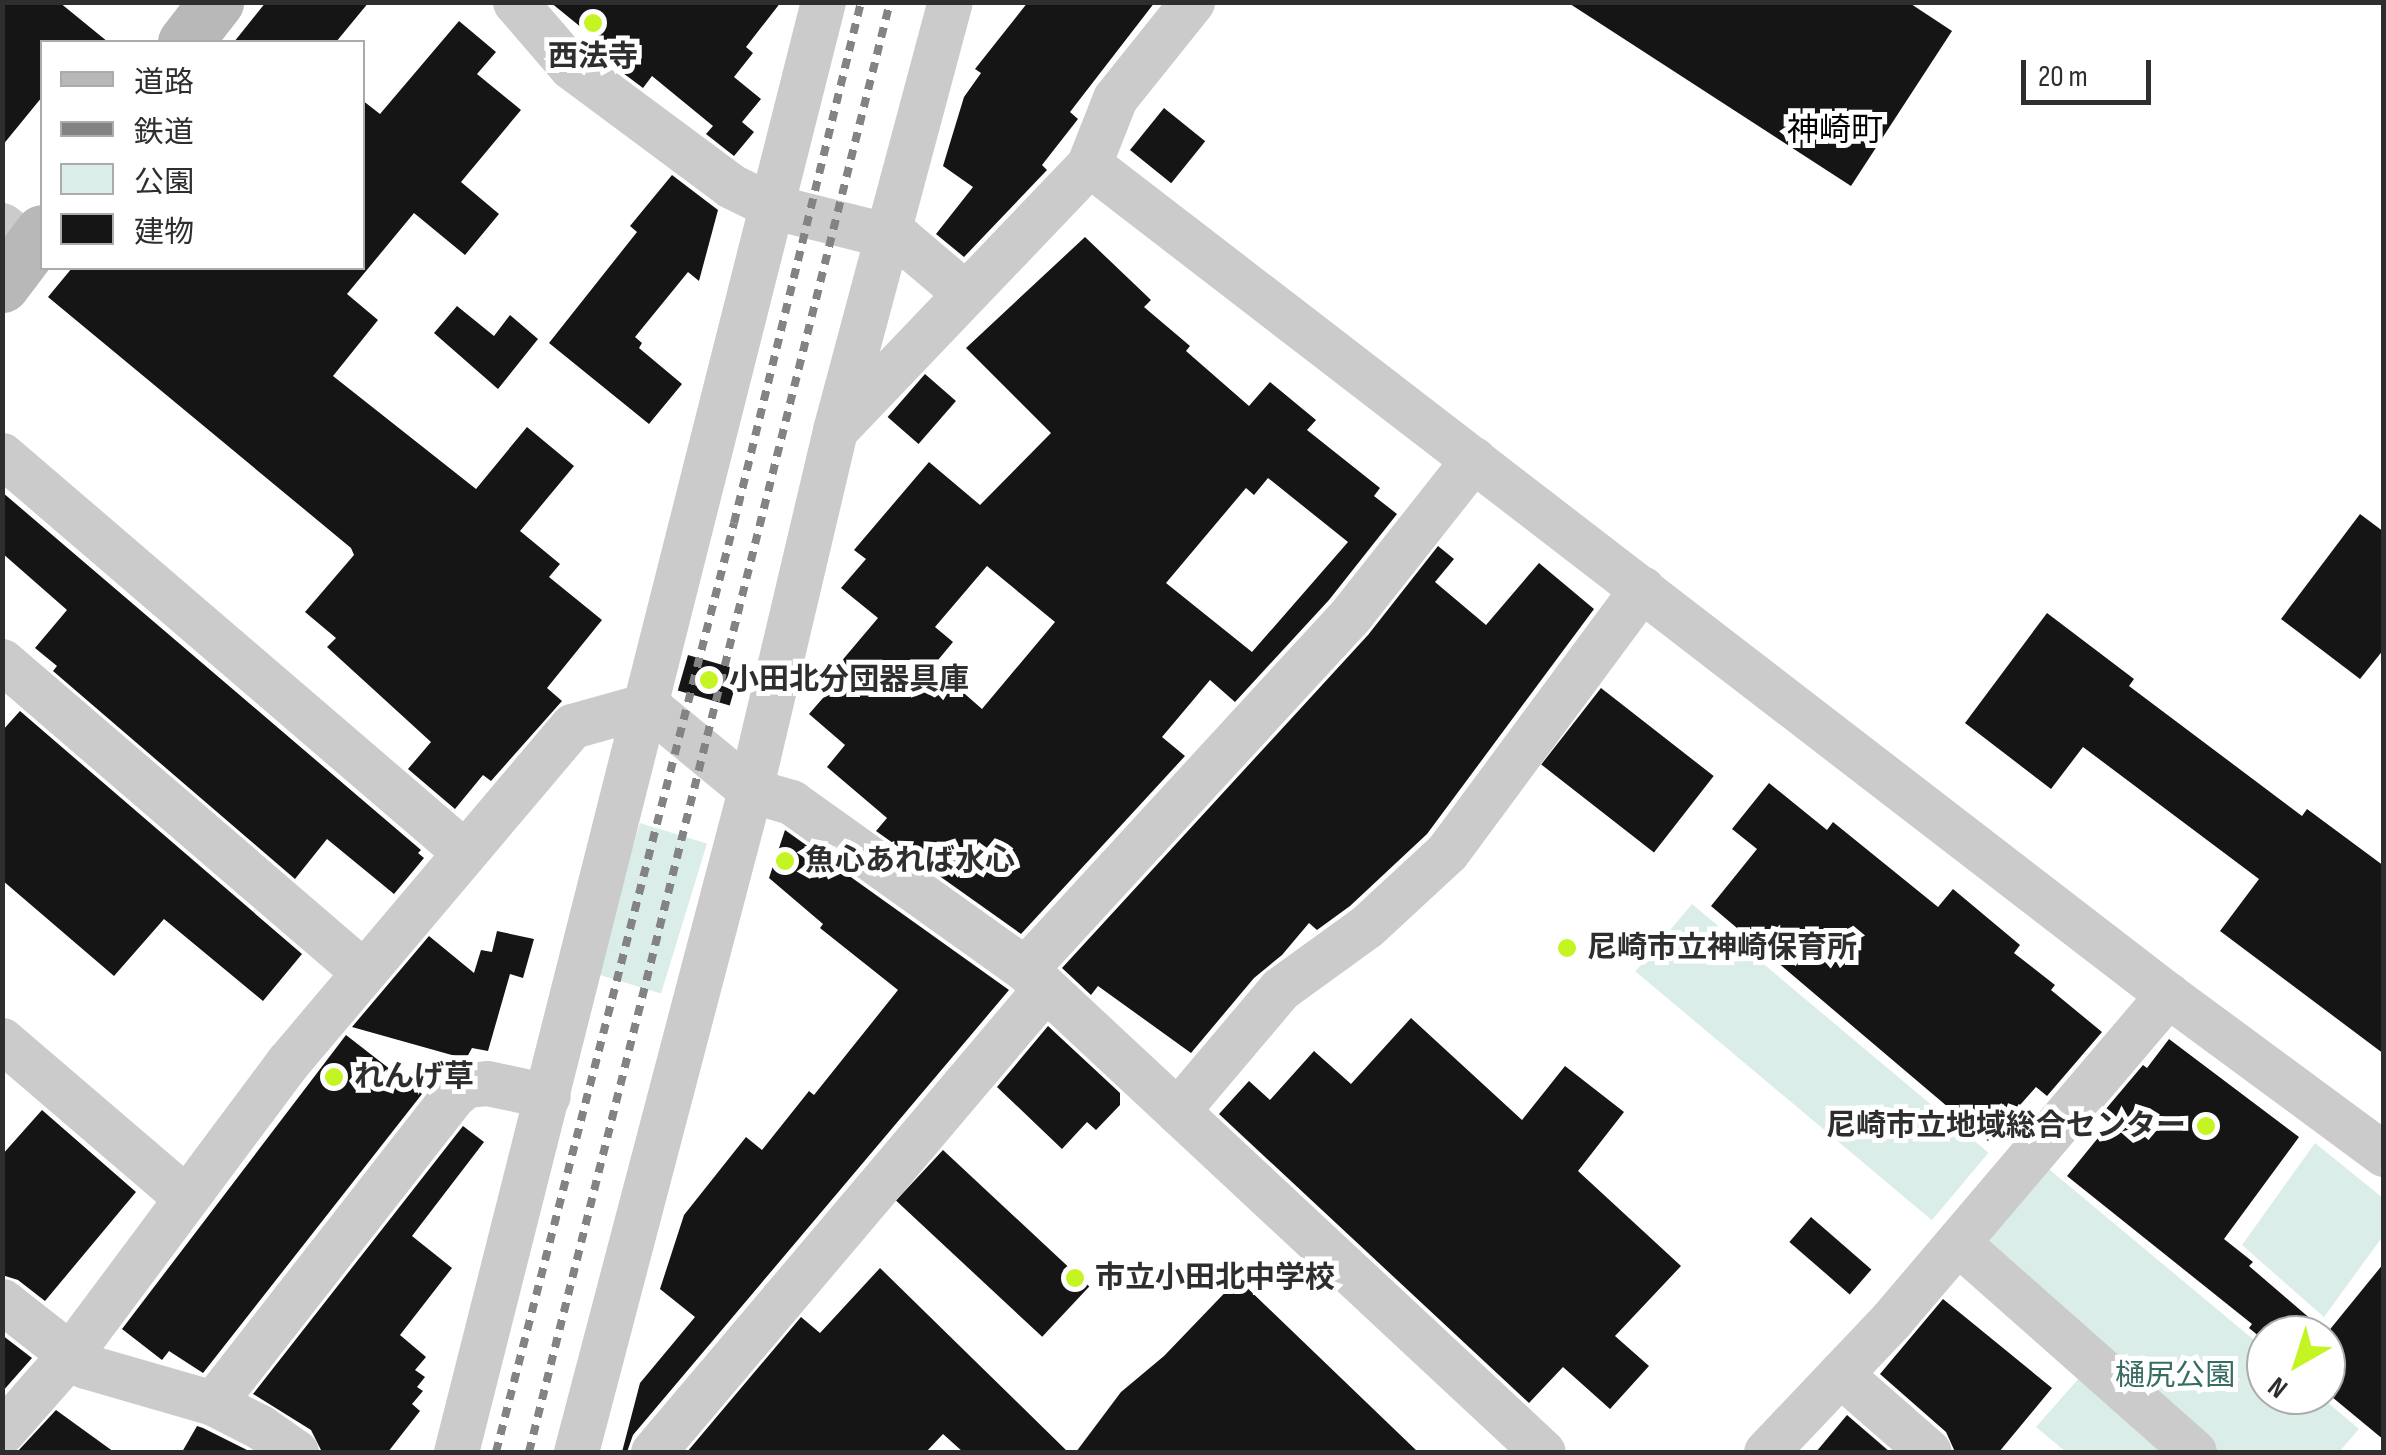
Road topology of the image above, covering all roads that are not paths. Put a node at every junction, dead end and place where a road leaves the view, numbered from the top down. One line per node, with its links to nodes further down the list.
1 (216, 2): 6 (street)
2 (515, 2): 8 (street)
3 (823, 2): 8 (street)
4 (950, 2): 9 (street)
5 (1192, 2): 7 (street)
6 (187, 40)
7 (1090, 164): 10 (street); 13 (street)
8 (774, 207): 9 (street); 16 (street)
9 (887, 239): 10 (street); 11 (street)
10 (966, 293): 11 (street)
11 (836, 430): 17 (street)
12 (2, 455): 18 (street)
13 (1474, 459): 14 (street); 20 (street)
14 (1642, 588): 21 (street); 24 (street)
15 (2, 662): 19 (street)
16 (647, 705): 17 (street); 18 (street); 23 (street)
17 (750, 790): 20 (street); 36 (street)
18 (462, 850): 19 (street)
19 (362, 971): 26 (street)
20 (1035, 979): 24 (street); 37 (street)
21 (2168, 996): 25 (street); 27 (street)
22 (2, 1040): 26 (street)
23 (548, 1096): 31 (street); 35 (street)
24 (1177, 1111): 38 (street)
25 (2384, 1154)
26 (185, 1197): 29 (street)
27 (1958, 1243): 30 (street); 40 (street)
28 (2, 1301): 29 (street)
29 (68, 1356): 31 (street); 32 (street)
30 (1840, 1374): 33 (street); 39 (street)
31 (213, 1403): 34 (street)
32 (2, 1432)
33 (1774, 1450)
34 (296, 1452)
35 (456, 1452)
36 (576, 1452)
37 (653, 1452)
38 (1542, 1452)
39 (1929, 1452)
40 (2194, 1452)

